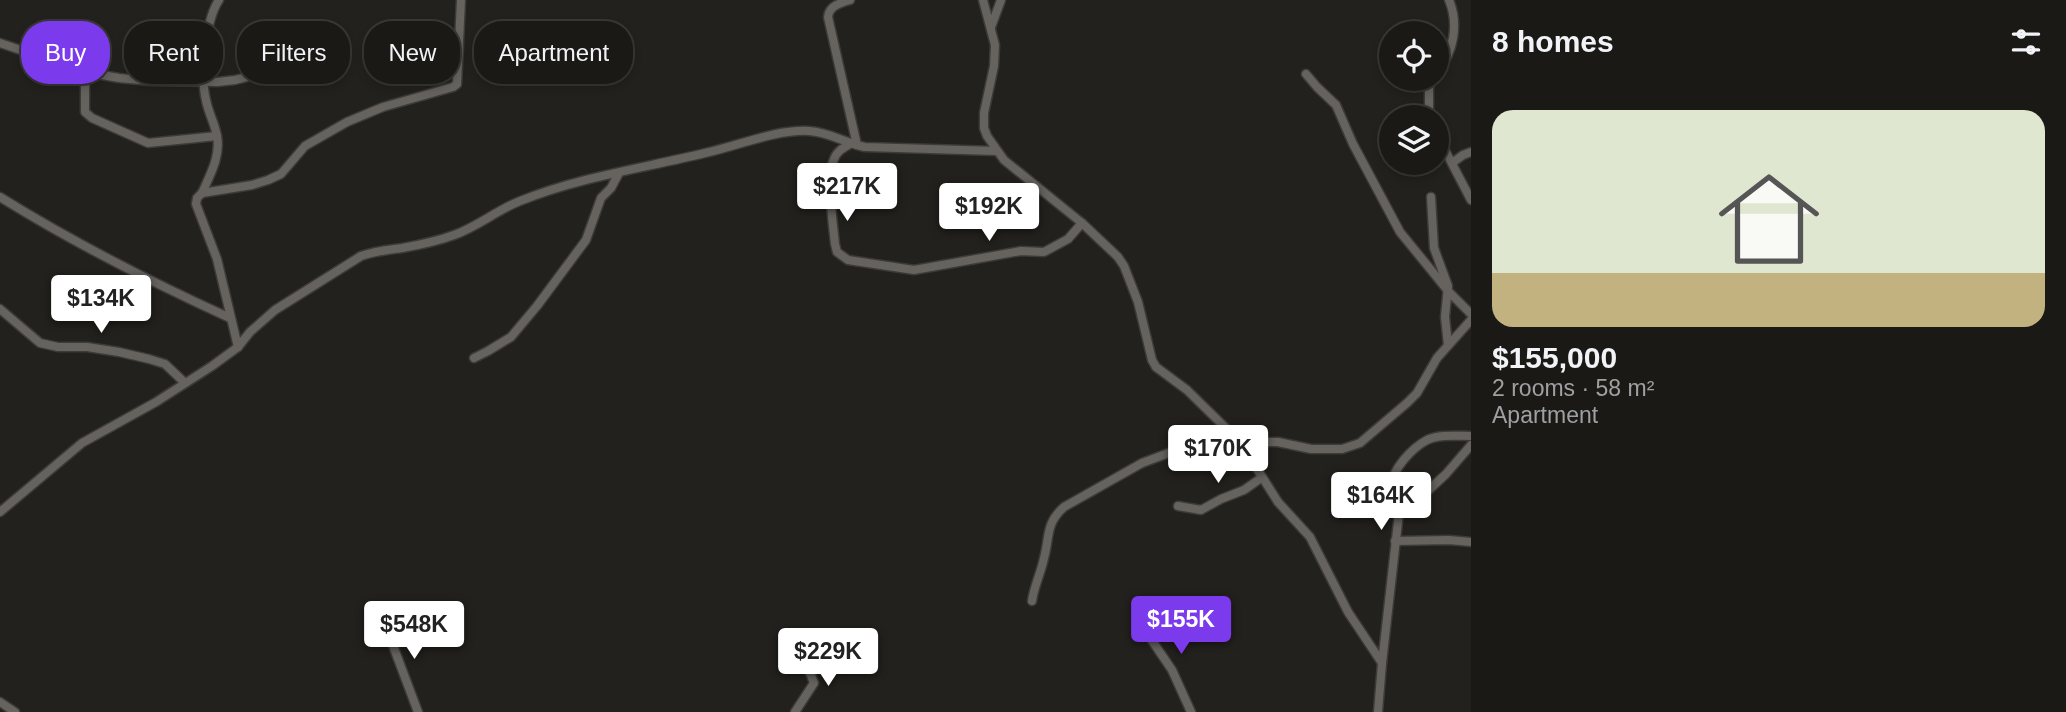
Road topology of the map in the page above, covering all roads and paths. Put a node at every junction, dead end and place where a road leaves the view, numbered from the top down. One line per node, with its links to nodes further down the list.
1 (461, 0): 23 (street)
2 (850, 0): 16 (street)
3 (983, 0): 8 (street)
4 (1002, 0): 8 (street)
5 (1449, 0): 11 (street)
6 (216, 2): 7 (street)
7 (209, 21)
8 (991, 27): 17 (street)
9 (0, 43): 10 (street)
10 (21, 50)
11 (1449, 53)
12 (1307, 74): 28 (street)
13 (85, 84): 15 (street)
14 (205, 84): 15 (street)
15 (217, 136): 23 (street)
16 (854, 145): 17 (street); 21 (street); 27 (street)
17 (996, 151): 27 (street)
18 (1471, 152): 20 (street)
19 (1449, 157): 20 (street)
20 (1452, 163): 22 (street)
21 (619, 173): 34 (street); 35 (street)
22 (1469, 190): 26 (street)
23 (202, 193): 31 (street)
24 (0, 197): 31 (street)
25 (1431, 197): 28 (street)
26 (1471, 200)
27 (1082, 223): 38 (street)
28 (1449, 292): 30 (street); 33 (street)
29 (0, 310): 36 (street)
30 (1471, 314)
31 (230, 318): 34 (street)
32 (1471, 320): 33 (street)
33 (1448, 345): 38 (street)
34 (237, 346): 36 (street)
35 (474, 358)
36 (185, 383): 42 (street)
37 (1471, 436): 43 (street)
38 (1240, 442): 40 (street); 46 (street)
39 (1471, 444): 43 (street)
40 (1261, 478): 41 (street); 50 (street)
41 (1178, 506)
42 (0, 512)
43 (1399, 513): 44 (street)
44 (1395, 541): 45 (street); 50 (street)
45 (1471, 542)
46 (1032, 601)
47 (383, 619): 53 (street)
48 (1138, 620): 55 (street)
49 (806, 660): 54 (street)
50 (1382, 663): 56 (street)
51 (0, 702): 52 (street)
52 (15, 712)
53 (418, 712)
54 (795, 712)
55 (1191, 712)
56 (1378, 712)

